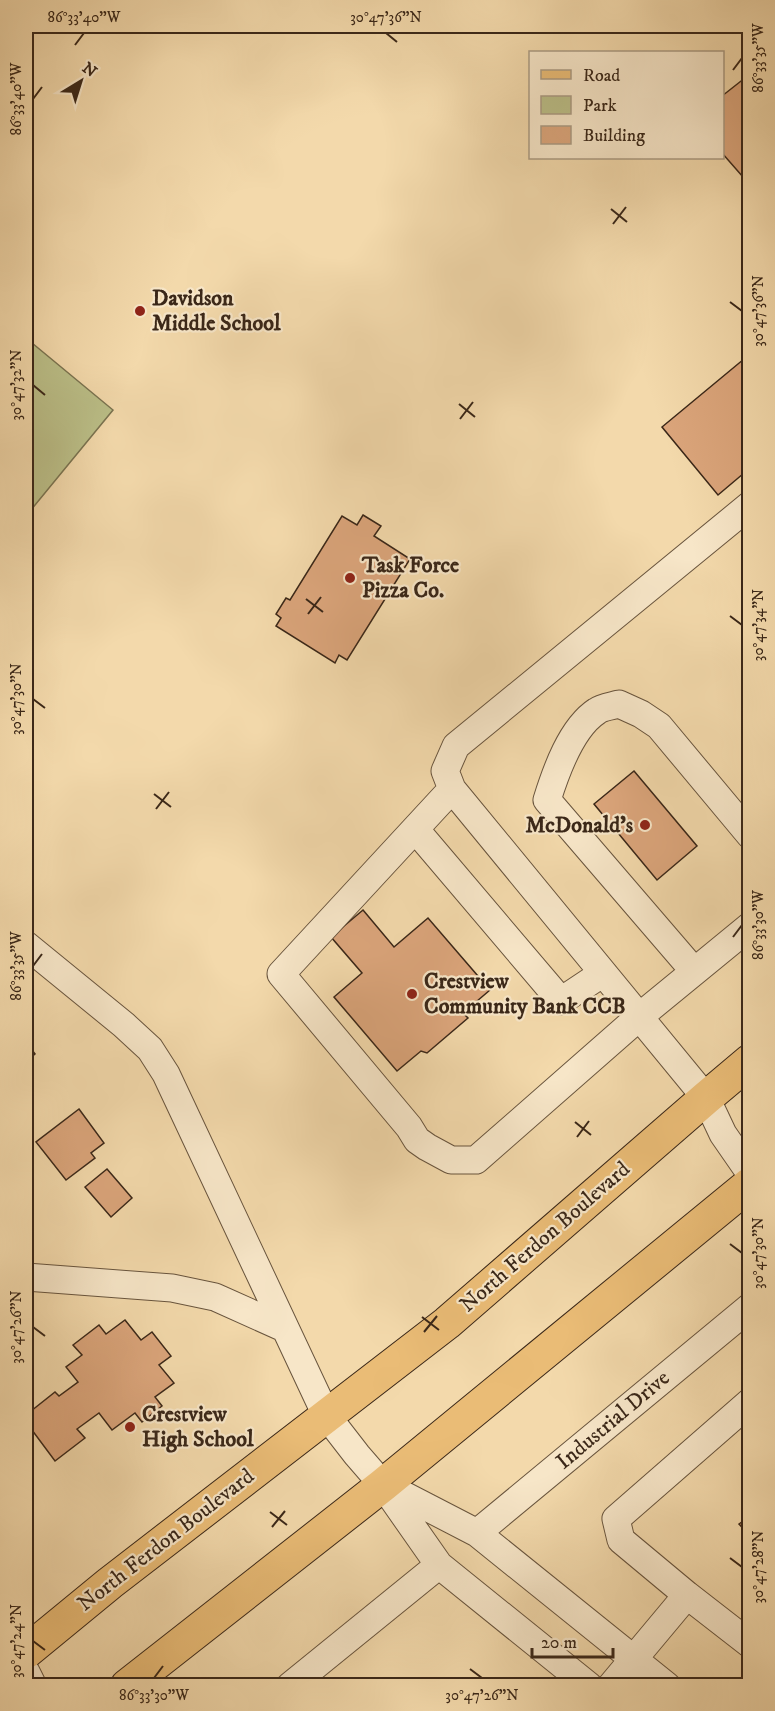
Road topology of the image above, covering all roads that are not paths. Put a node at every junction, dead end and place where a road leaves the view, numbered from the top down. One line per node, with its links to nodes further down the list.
1 (750, 505): 2 (street)
2 (452, 789): 3 (street); 8 (street)
3 (415, 830): 8 (street); 9 (street)
4 (750, 836): 7 (street)
5 (750, 926): 7 (street)
6 (26, 945): 16 (street)
7 (694, 971): 9 (street)
8 (603, 973): 9 (street)
9 (639, 1017): 11 (street)
10 (750, 1061): 11 (main road, North Ferdon Boulevard)
11 (706, 1098): 12 (street); 18 (main road, North Ferdon Boulevard)
12 (750, 1173)
13 (750, 1184): 19 (main road)
14 (26, 1277): 16 (street)
15 (750, 1307): 20 (street, Industrial Drive)
16 (284, 1328): 18 (street)
17 (750, 1402): 22 (street)
18 (326, 1415): 19 (street); 24 (main road, North Ferdon Boulevard)
19 (383, 1485): 20 (street); 21 (street); 28 (main road)
20 (477, 1533): 25 (street)
21 (439, 1565): 29 (street); 30 (street)
22 (687, 1595): 23 (street); 25 (street)
23 (750, 1644)
24 (26, 1652)
25 (633, 1659): 31 (street); 32 (street)
26 (26, 1672): 27 (street)
27 (33, 1686)
28 (128, 1686)
29 (290, 1686)
30 (589, 1686)
31 (611, 1686)
32 (667, 1686)

